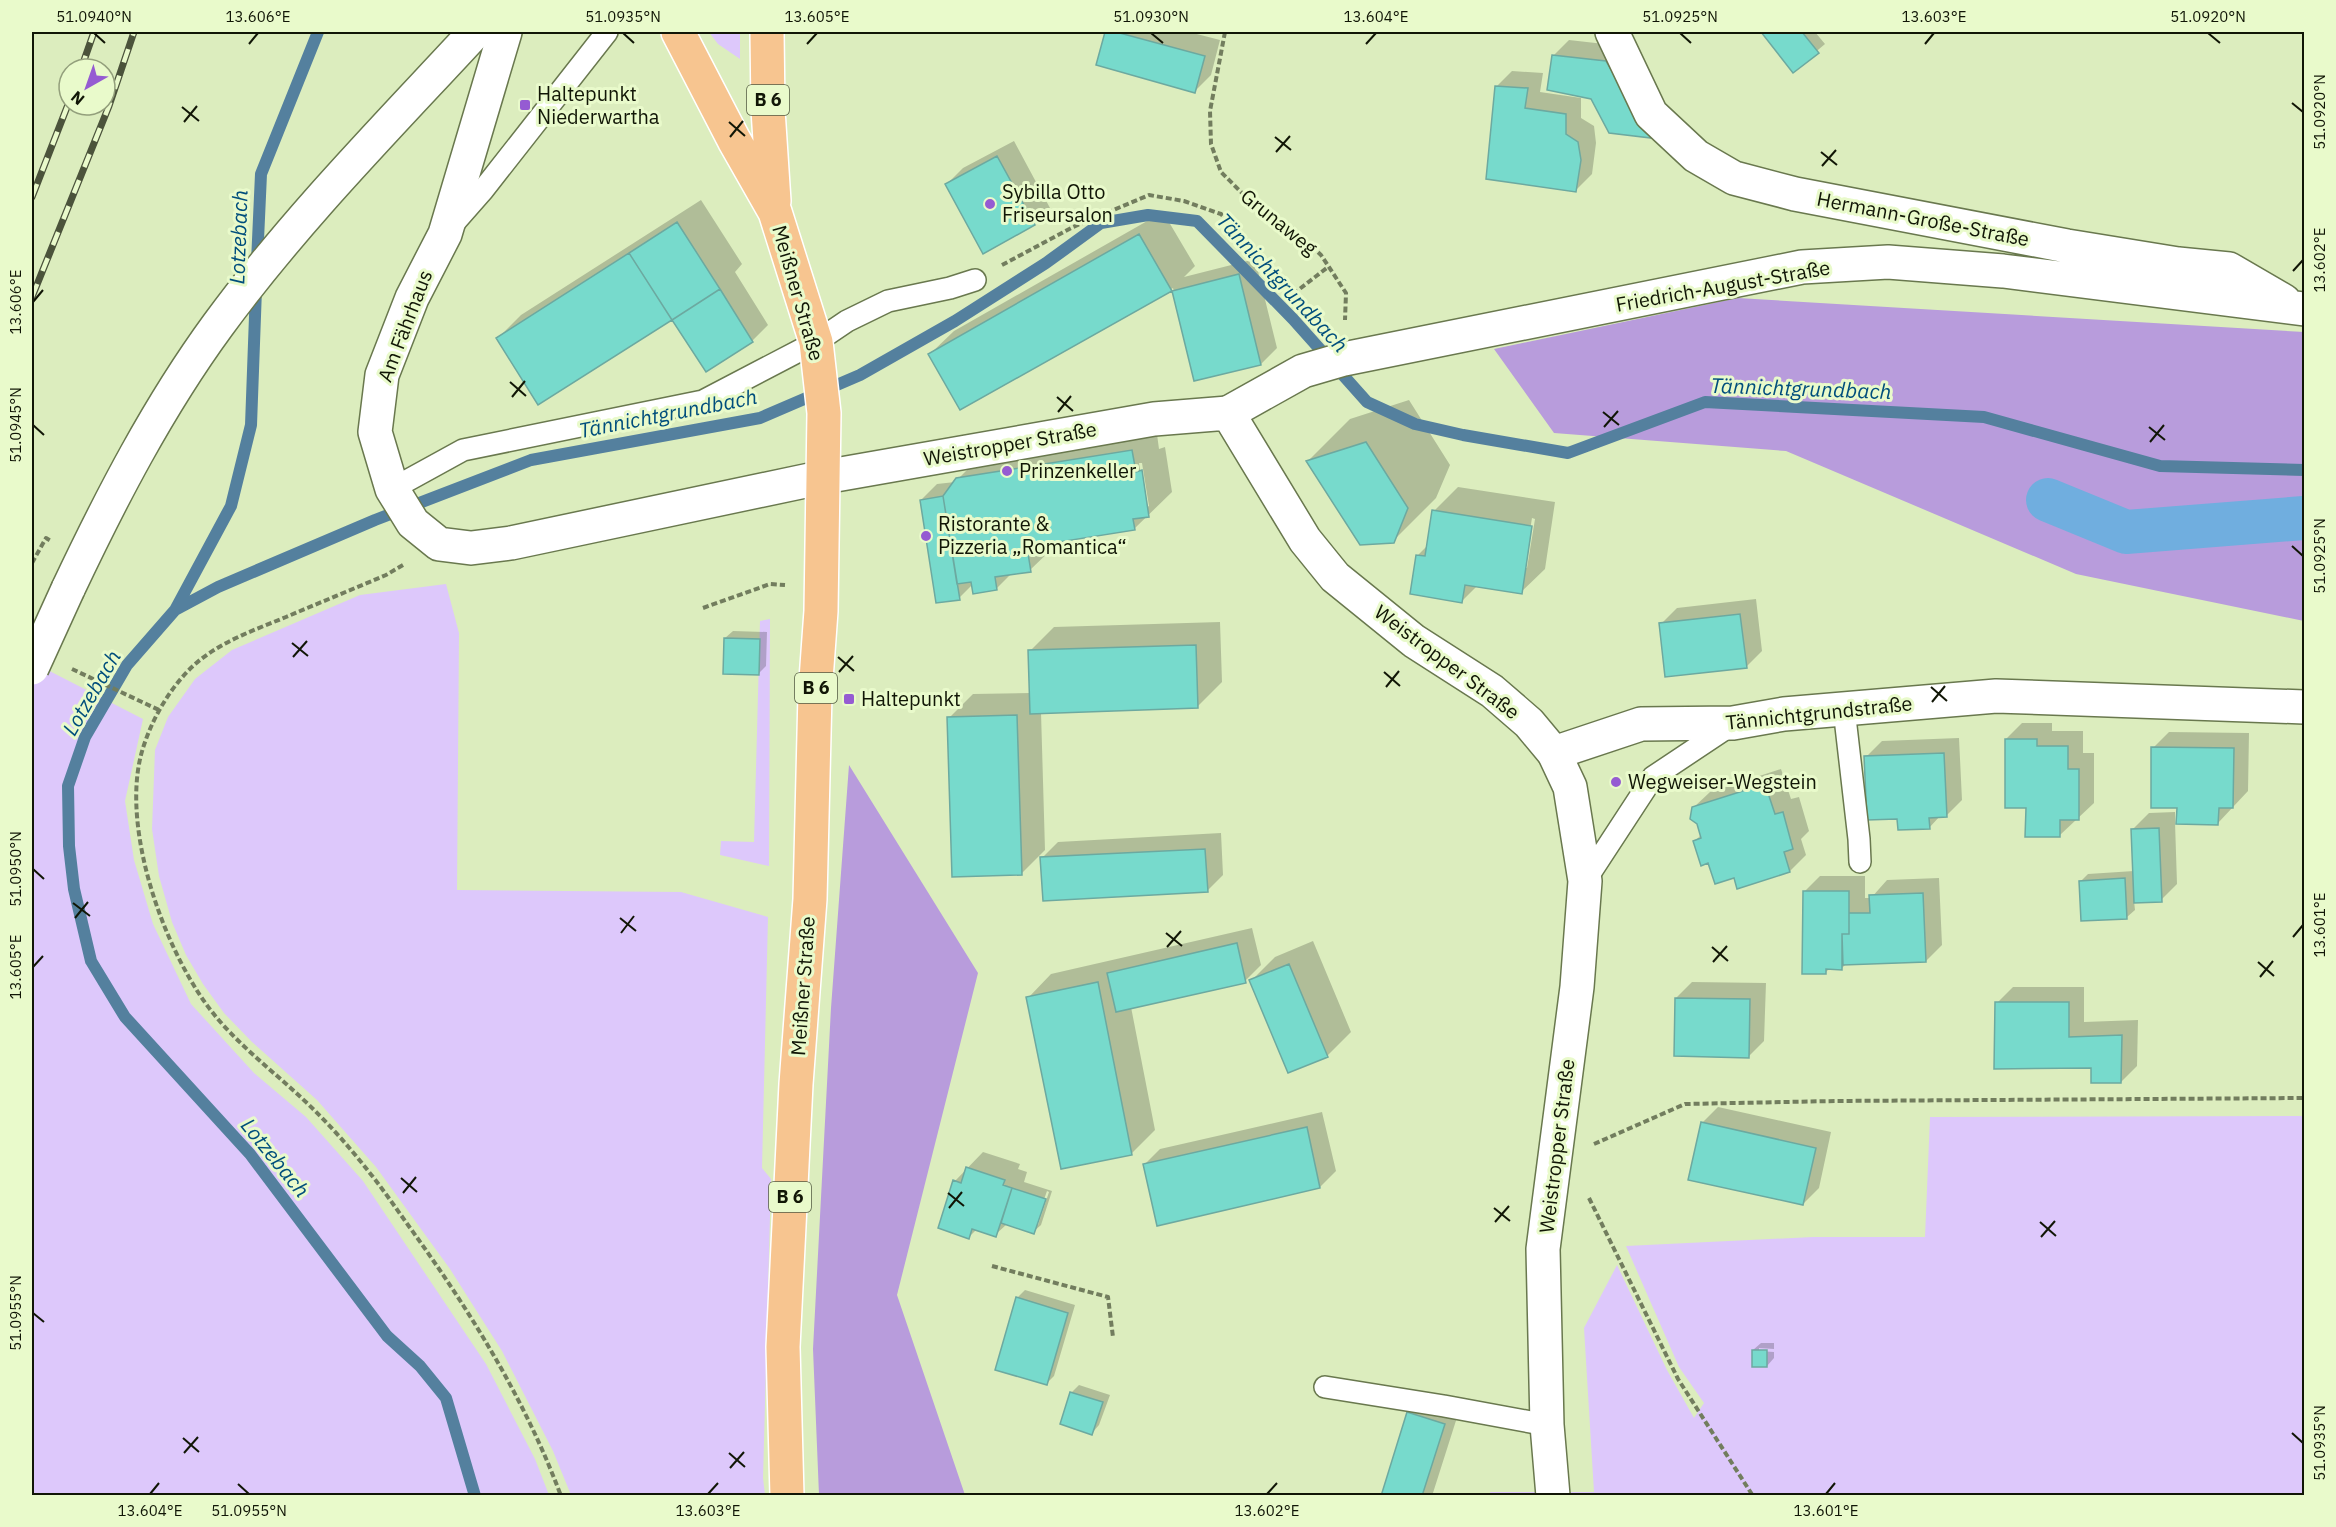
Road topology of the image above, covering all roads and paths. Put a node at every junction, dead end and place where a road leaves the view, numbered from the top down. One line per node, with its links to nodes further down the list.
1 (475, 32): 24 (street, bridge)
2 (505, 32): 9 (street, Am Fährhaus)
3 (607, 32): 9 (lane)
4 (678, 32): 8 (main road, B 6)
5 (766, 32): 8 (main road, B 6)
6 (1225, 32): 10 (path, Grunaweg)
7 (1612, 32): 13 (street, Hermann-Große-Straße)
8 (775, 212): 14 (main road, Meißner Straße / B 6)
9 (445, 234): 18 (street, Am Fährhaus)
10 (1329, 267): 12 (path); 15 (path, Grunaweg)
11 (975, 280): 12 (path, Grunaweg); 14 (lane)
12 (1293, 294): 15 (path, Grunaweg)
13 (2302, 309): 15 (street, Friedrich-August-Straße)
14 (816, 342): 17 (main road, Meißner Straße / B 6); 18 (lane)
15 (1344, 359): 16 (street, Friedrich-August-Straße)
16 (1228, 413): 17 (street, Weistropper Straße); 30 (street, Weistropper Straße)
17 (824, 477): 20 (street); 22 (main road, Meißner Straße / B 6)
18 (392, 489): 20 (street, Am Fährhaus)
19 (46, 538): 21 (path)
20 (439, 544): 28 (path)
21 (32, 563)
22 (822, 586): 23 (path); 40 (main road, Meißner Straße / B 6)
23 (703, 608)
24 (32, 668)
25 (83, 674): 28 (path)
26 (2304, 707): 27 (street, Tännichtgrundstraße)
27 (1844, 709): 29 (street, Tännichtgrundstraße); 31 (lane)
28 (159, 710): 39 (path)
29 (1733, 723): 30 (street, Tännichtgrundstraße); 32 (lane)
30 (1554, 753): 32 (street, Weistropper Straße)
31 (1860, 862)
32 (1585, 881): 34 (street, Weistropper Straße)
33 (2304, 1098): 34 (path)
34 (1556, 1160): 38 (street, Weistropper Straße); 42 (path)
35 (993, 1266): 36 (path)
36 (1113, 1337)
37 (1325, 1387): 38 (lane)
38 (1547, 1425): 41 (street, Weistropper Straße)
39 (561, 1496)
40 (787, 1496)
41 (1553, 1496)
42 (1753, 1496)

